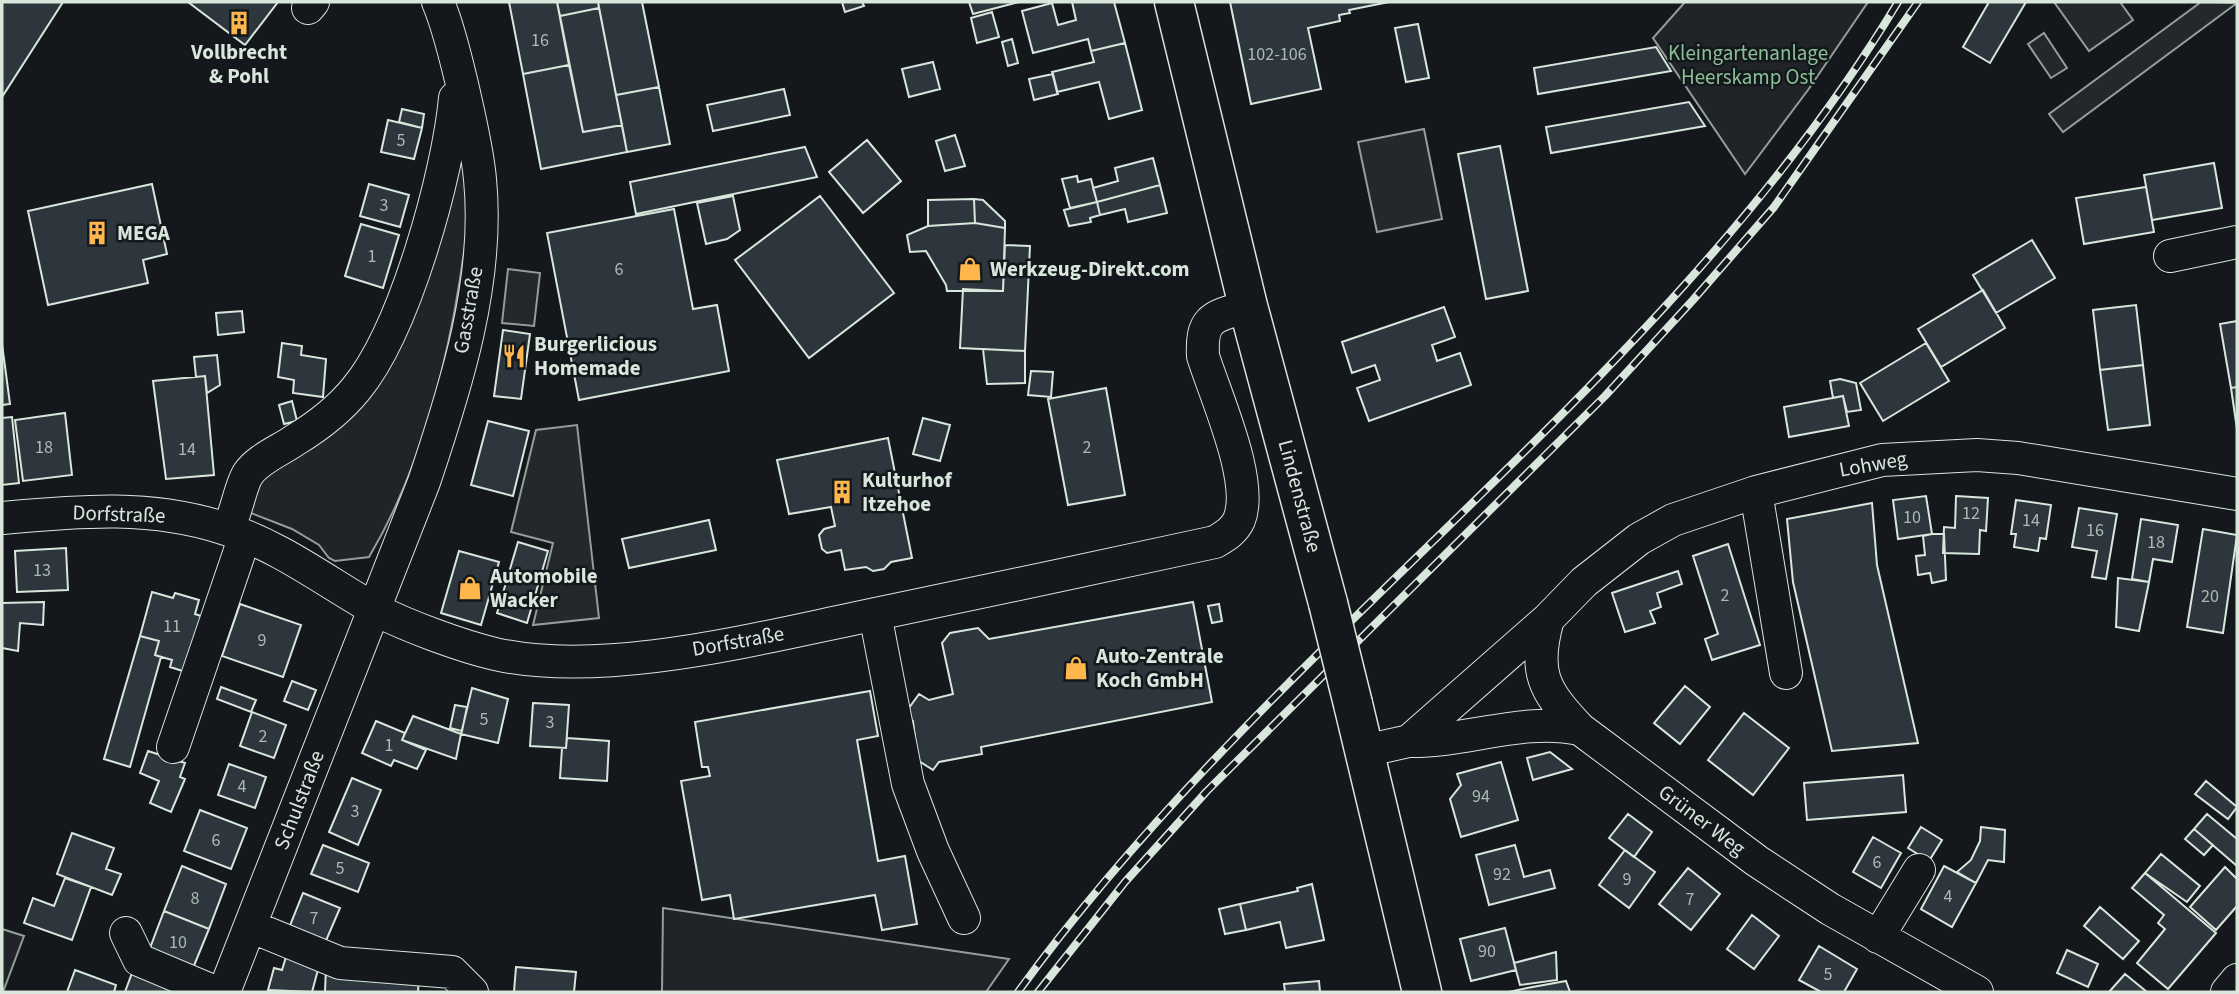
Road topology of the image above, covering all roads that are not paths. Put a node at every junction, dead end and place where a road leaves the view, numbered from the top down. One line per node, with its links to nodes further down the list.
1 (438, 2): 3 (street, Gasstraße)
2 (1174, 2): 6 (main road, Lindenstraße)
3 (458, 69): 10 (street); 11 (street, Gasstraße)
4 (2237, 242): 5 (street)
5 (2170, 256)
6 (1248, 306): 12 (street, Dorfstraße); 18 (main road, Lindenstraße, bridge)
7 (1756, 492): 8 (street, Lohweg); 13 (street, Lohweg); 14 (street)
8 (2237, 494)
9 (2, 518): 10 (street, Dorfstraße)
10 (237, 533): 11 (street, Dorfstraße); 17 (street)
11 (374, 609): 12 (street, Dorfstraße); 21 (street, Schulstraße)
12 (875, 614): 20 (street)
13 (1548, 619): 15 (street); 16 (street, Lohweg)
14 (1786, 673)
15 (1580, 729): 16 (street, Grüner Weg); 23 (street, Grüner Weg)
16 (1409, 740): 18 (street, Lohweg)
17 (173, 747)
18 (1364, 751): 28 (main road, Lindenstraße)
19 (1919, 870): 23 (street)
20 (964, 918)
21 (250, 926): 26 (street, Schulstraße); 27 (street)
22 (126, 933): 25 (street)
23 (1878, 937): 29 (street, Grüner Weg)
24 (2237, 980): 30 (street)
25 (215, 992)
26 (224, 992)
27 (472, 992)
28 (1422, 992)
29 (1977, 992)
30 (2227, 992)

